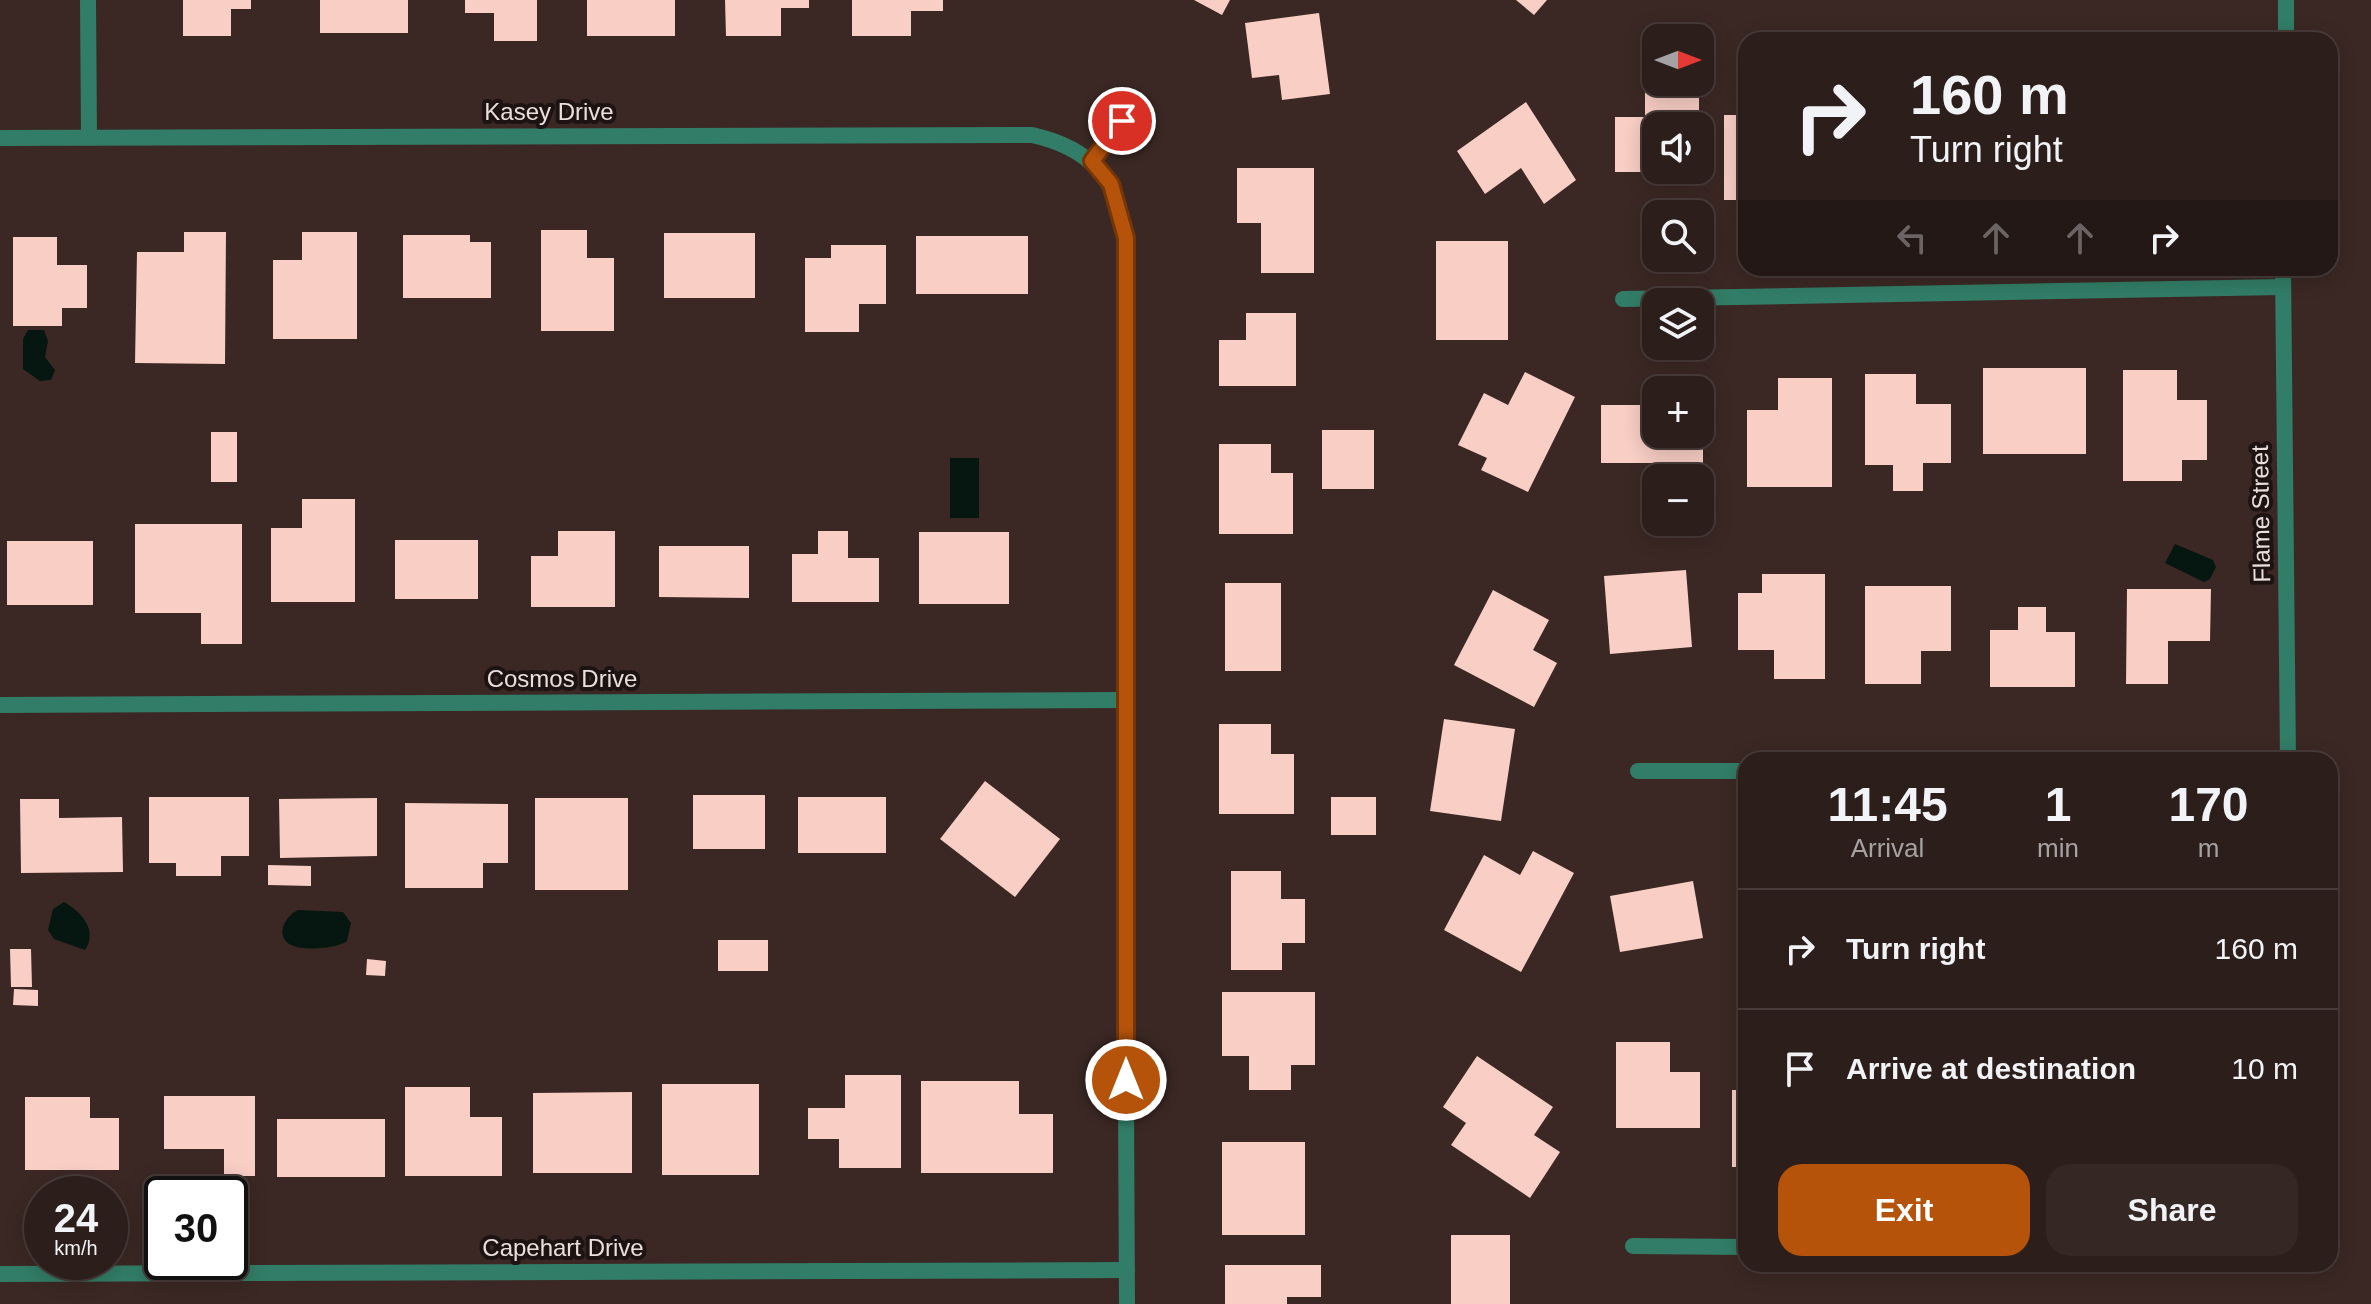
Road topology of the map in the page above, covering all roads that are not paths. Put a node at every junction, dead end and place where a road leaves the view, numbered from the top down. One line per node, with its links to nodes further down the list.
1 (88, 0): 5 (street)
2 (2286, 0): 3 (street)
3 (2286, 32)
4 (1137, 101): 7 (street)
5 (89, 137): 6 (street, Kasey Drive); 7 (street, Kasey Drive)
6 (0, 138)
7 (1092, 161): 11 (street)
8 (2283, 276): 9 (street, Flame Street)
9 (2282, 287): 10 (street); 13 (street, Flame Street)
10 (1623, 299)
11 (1124, 700): 12 (street, Cosmos Drive); 18 (street)
12 (0, 705)
13 (2288, 752)
14 (1638, 771): 15 (street)
15 (1738, 771)
16 (1633, 1246): 17 (street)
17 (1738, 1247)
18 (1127, 1270): 19 (street, Capehart Drive); 20 (street)
19 (0, 1274)
20 (1127, 1304)

